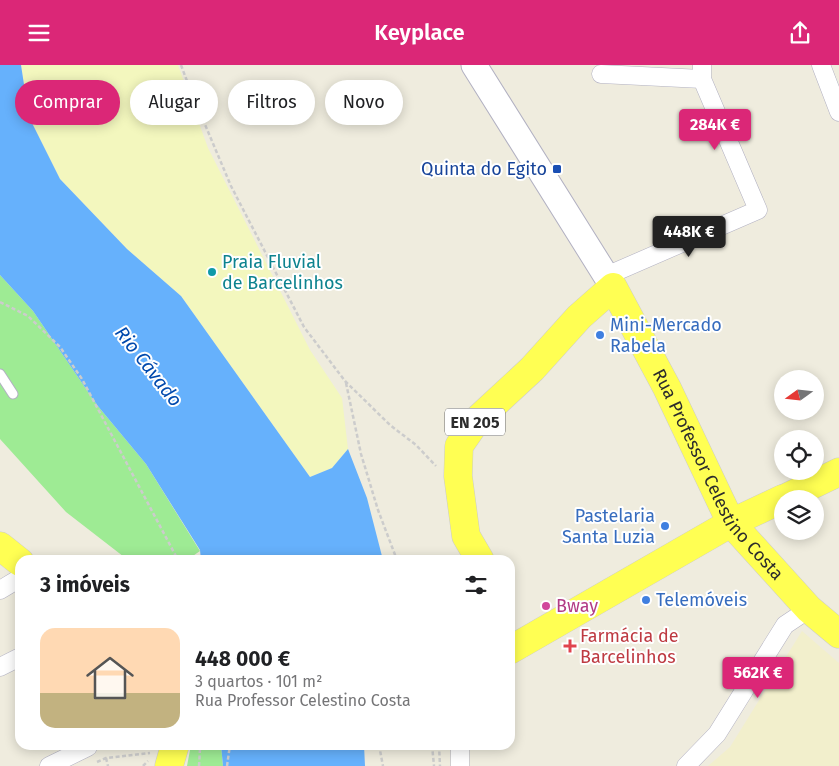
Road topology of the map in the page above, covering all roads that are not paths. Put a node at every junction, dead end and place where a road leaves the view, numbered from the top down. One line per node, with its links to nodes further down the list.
1 (474, 65): 6 (main road, Rua Professor Celestino Costa)
2 (820, 65): 5 (street)
3 (702, 72): 4 (street); 6 (street)
4 (601, 74)
5 (839, 112)
6 (610, 282): 12 (main road, Rua Professor Celestino Costa); 14 (main road, EN 205)
7 (0, 374): 8 (lane)
8 (13, 394)
9 (839, 472): 10 (main road)
10 (802, 490)
11 (774, 503): 12 (main road)
12 (731, 523): 18 (main road, Rua Professor Celestino Costa); 20 (main road)
13 (0, 546): 15 (main road)
14 (477, 555)
15 (15, 558)
16 (15, 581): 17 (street)
17 (0, 590)
18 (809, 609): 19 (main road, Rua Professor Celestino Costa); 27 (street)
19 (839, 634)
20 (515, 647)
21 (15, 660): 22 (street)
22 (0, 667)
23 (460, 750): 26 (street)
24 (90, 755): 25 (street)
25 (49, 766)
26 (460, 766)
27 (686, 766)

